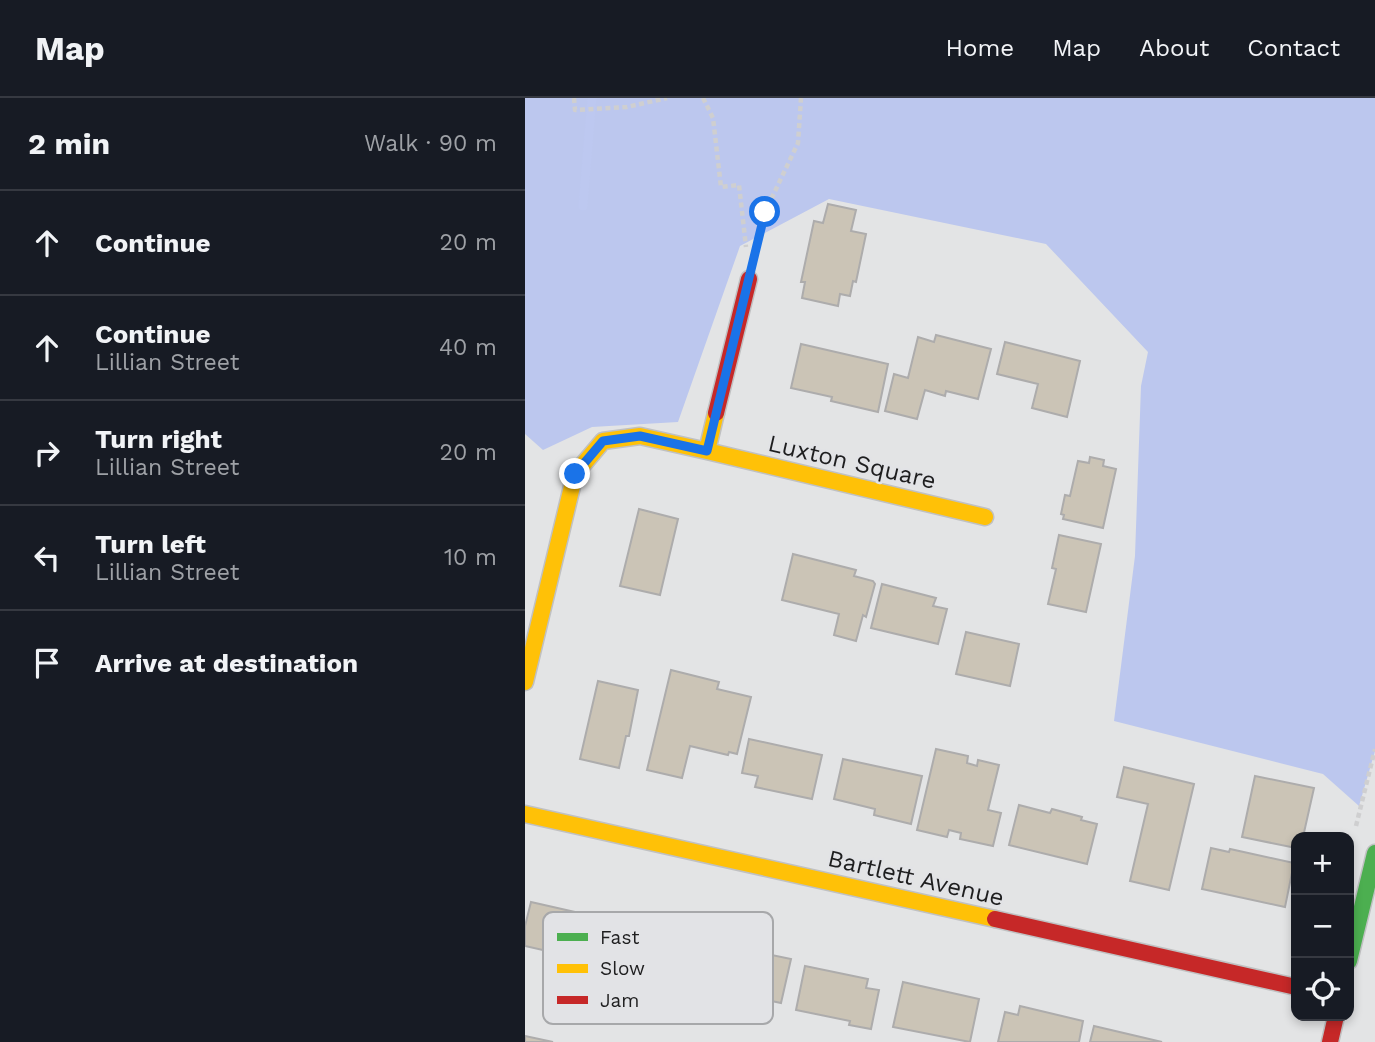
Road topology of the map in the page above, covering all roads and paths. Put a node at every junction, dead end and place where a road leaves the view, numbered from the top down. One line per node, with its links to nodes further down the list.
1 (574, 98): 2 (path)
2 (667, 98)
3 (703, 98): 5 (path)
4 (801, 98): 5 (path)
5 (749, 279): 6 (street)
6 (707, 451): 7 (street, Luxton Square); 8 (street, Luxton Square)
7 (985, 517)
8 (525, 682)
9 (1375, 749): 11 (path)
10 (525, 814): 14 (street, Bartlett Avenue)
11 (1354, 834)
12 (1375, 853): 13 (street)
13 (1350, 958)
14 (1291, 986)
15 (1335, 1021): 16 (street)
16 (1330, 1042)

